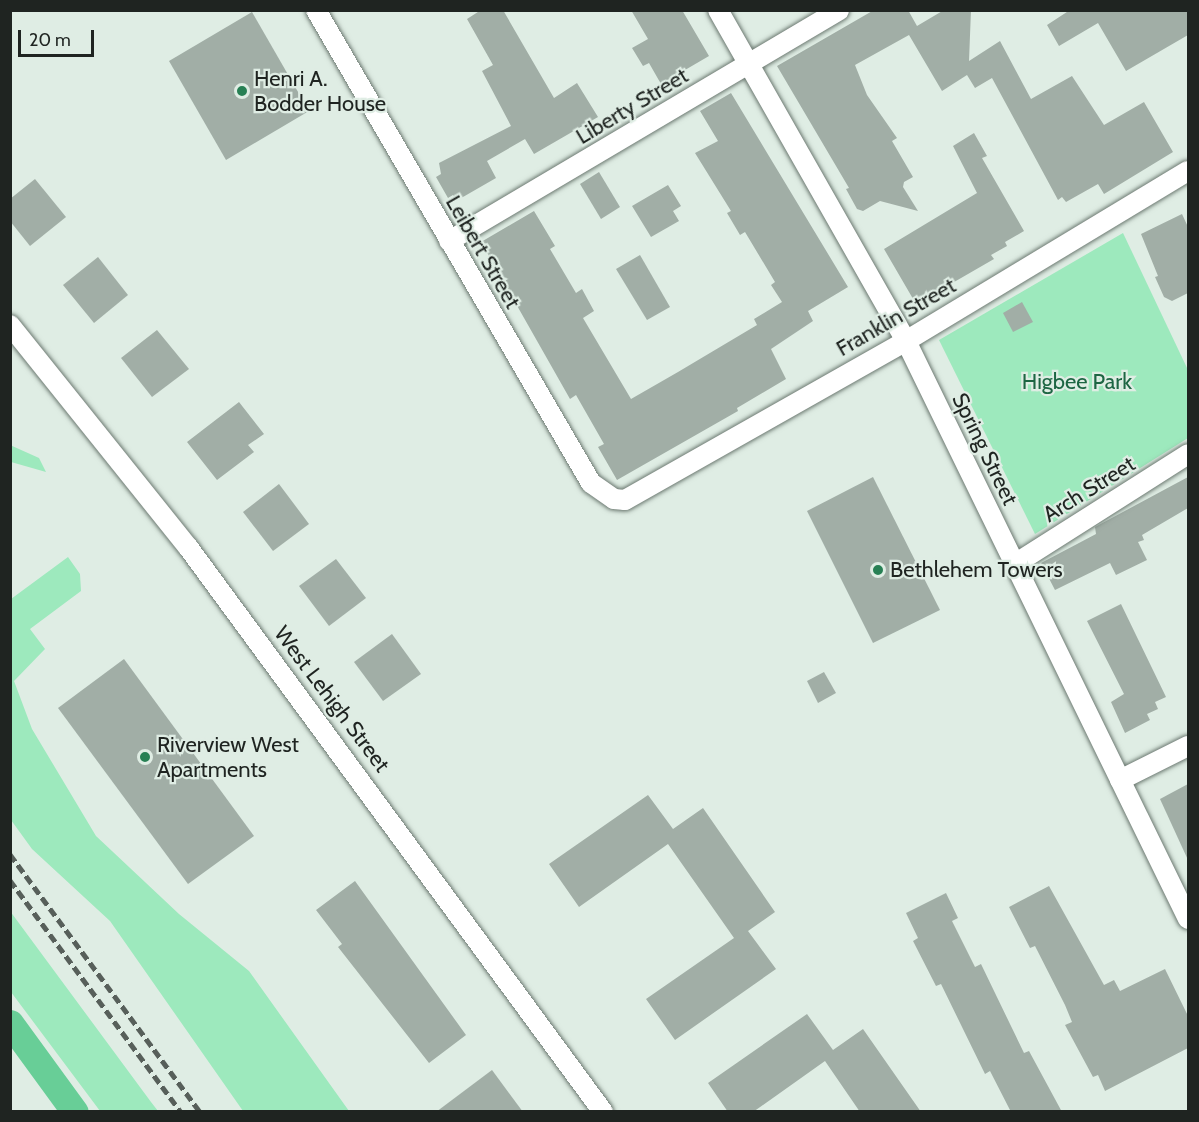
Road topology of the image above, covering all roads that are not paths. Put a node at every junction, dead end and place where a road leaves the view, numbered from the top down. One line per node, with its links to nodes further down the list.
1 (316, 10): 6 (street, Leibert Street)
2 (718, 10): 4 (street, Spring Street)
3 (839, 10): 4 (street, Liberty Street)
4 (750, 64): 6 (street, Liberty Street); 8 (street, Spring Street)
5 (1188, 171): 8 (street, Franklin Street)
6 (449, 241): 10 (street, Leibert Street)
7 (10, 325): 15 (street, West Lehigh Street)
8 (906, 341): 10 (street, Franklin Street); 11 (street, Spring Street)
9 (1188, 454): 11 (street, Arch Street)
10 (625, 500)
11 (1015, 564): 13 (street, Spring Street)
12 (1188, 746): 13 (street)
13 (1120, 780): 14 (street, Spring Street)
14 (1188, 919)
15 (603, 1112)

